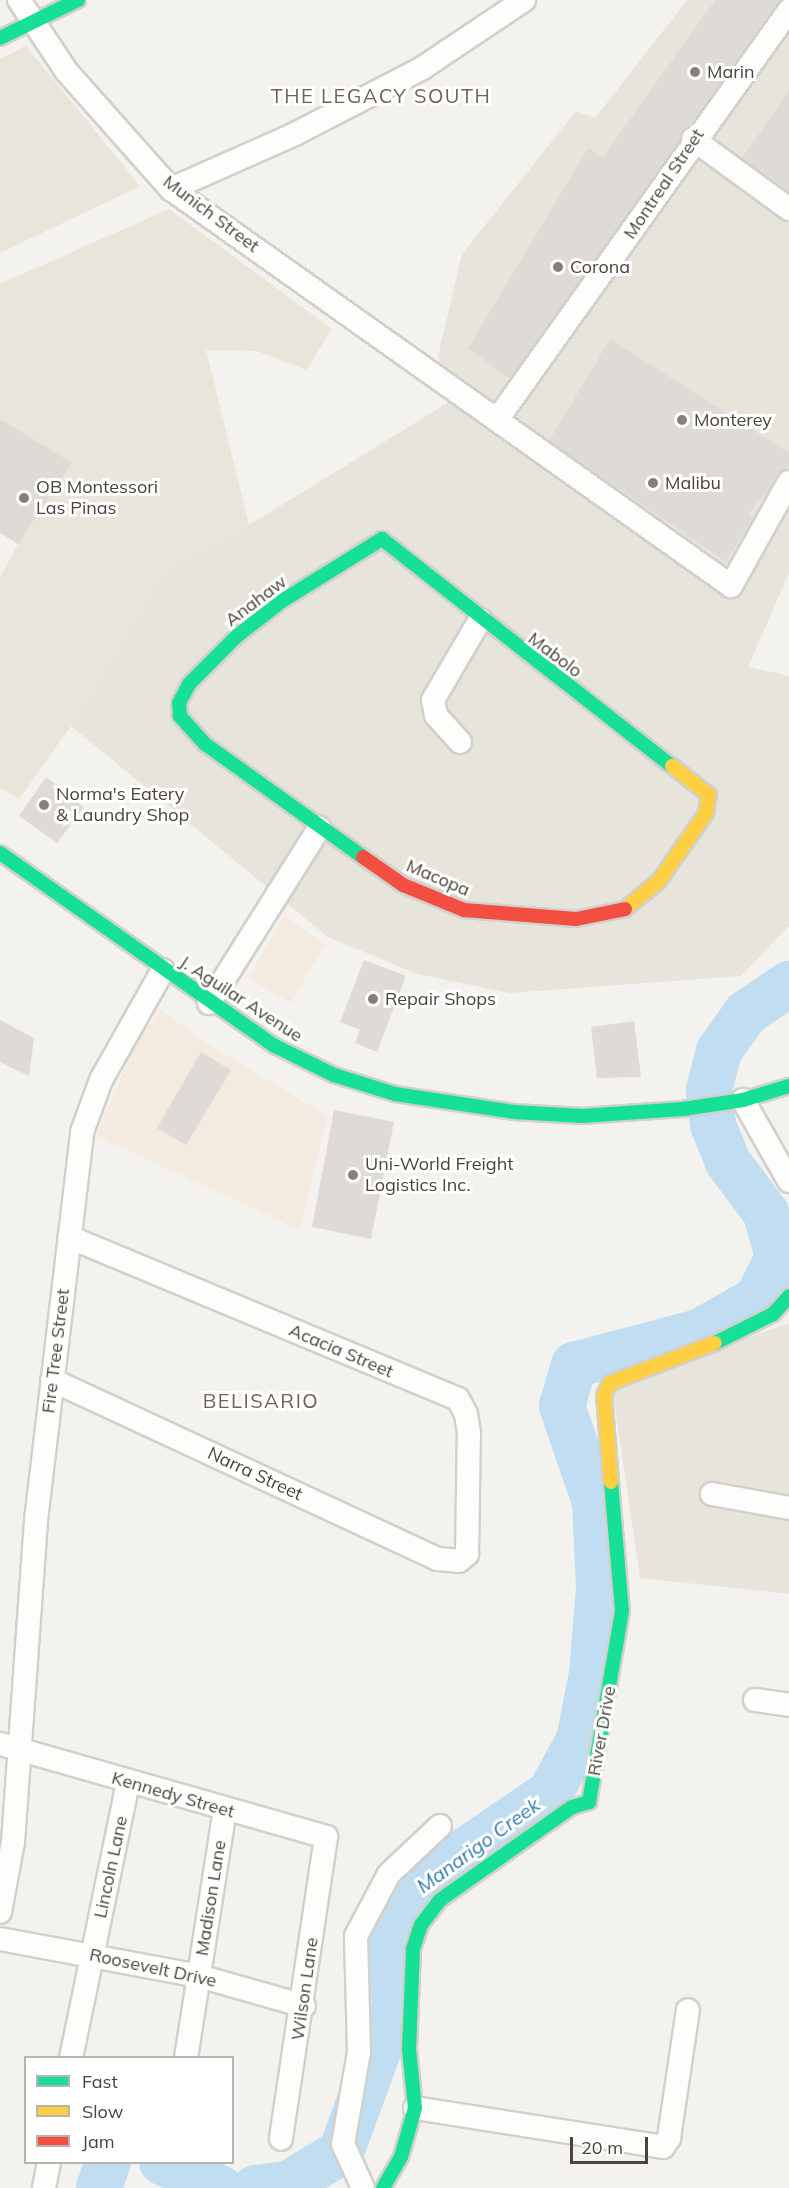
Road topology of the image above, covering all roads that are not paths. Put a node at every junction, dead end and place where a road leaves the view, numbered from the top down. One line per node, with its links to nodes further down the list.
1 (19, 0): 5 (street, Munich Street)
2 (78, 0): 5 (street)
3 (524, 0): 8 (street)
4 (789, 10): 7 (street, Montreal Street)
5 (30, 23): 6 (street); 8 (street, Munich Street)
6 (0, 38)
7 (693, 139): 9 (street); 10 (street, Montreal Street)
8 (171, 189): 10 (street, Munich Street)
9 (789, 209)
10 (499, 417): 11 (street, Munich Street)
11 (789, 482)
12 (382, 539): 13 (street, Mabolo); 14 (street, Anahaw)
13 (480, 620): 15 (street); 16 (street, Mabolo)
14 (180, 716): 17 (street, Macopa)
15 (460, 742)
16 (709, 795): 17 (street, Macopa)
17 (319, 828): 20 (street)
18 (0, 853): 19 (street, J. Aguilar Avenue)
19 (163, 970): 20 (street, J. Aguilar Avenue); 24 (street, Fire Tree Street)
20 (209, 1003): 22 (street, J. Aguilar Avenue)
21 (789, 1086): 22 (street)
22 (738, 1101): 23 (street)
23 (789, 1181)
24 (69, 1237): 26 (street, Fire Tree Street); 29 (street, Acacia Street)
25 (789, 1296): 46 (street, River Drive)
26 (52, 1380): 29 (street, Narra Street); 32 (street, Fire Tree Street)
27 (712, 1494): 28 (street)
28 (789, 1508)
29 (459, 1562)
30 (755, 1700): 31 (street)
31 (789, 1706)
32 (10, 1748): 33 (street, Kennedy Street); 37 (street, Fire Tree Street)
33 (128, 1782): 34 (street, Kennedy Street); 40 (street, Lincoln Lane)
34 (225, 1809): 36 (street, Kennedy Street); 41 (street, Madison Lane)
35 (440, 1826): 50 (street)
36 (326, 1837): 42 (street, Wilson Lane)
37 (6, 1841): 38 (street, Fire Tree Street)
38 (0, 1912)
39 (0, 1939): 40 (street, Roosevelt Drive)
40 (93, 1954): 41 (street, Roosevelt Drive); 44 (street, Lincoln Lane)
41 (200, 1976): 42 (street, Roosevelt Drive); 45 (street, Madison Lane)
42 (304, 2006): 47 (street, Wilson Lane)
43 (688, 2010): 46 (street)
44 (71, 2056)
45 (186, 2056)
46 (415, 2108): 51 (street, River Drive)
47 (281, 2139)
48 (49, 2164): 49 (street)
49 (44, 2188)
50 (363, 2188)
51 (383, 2188)

